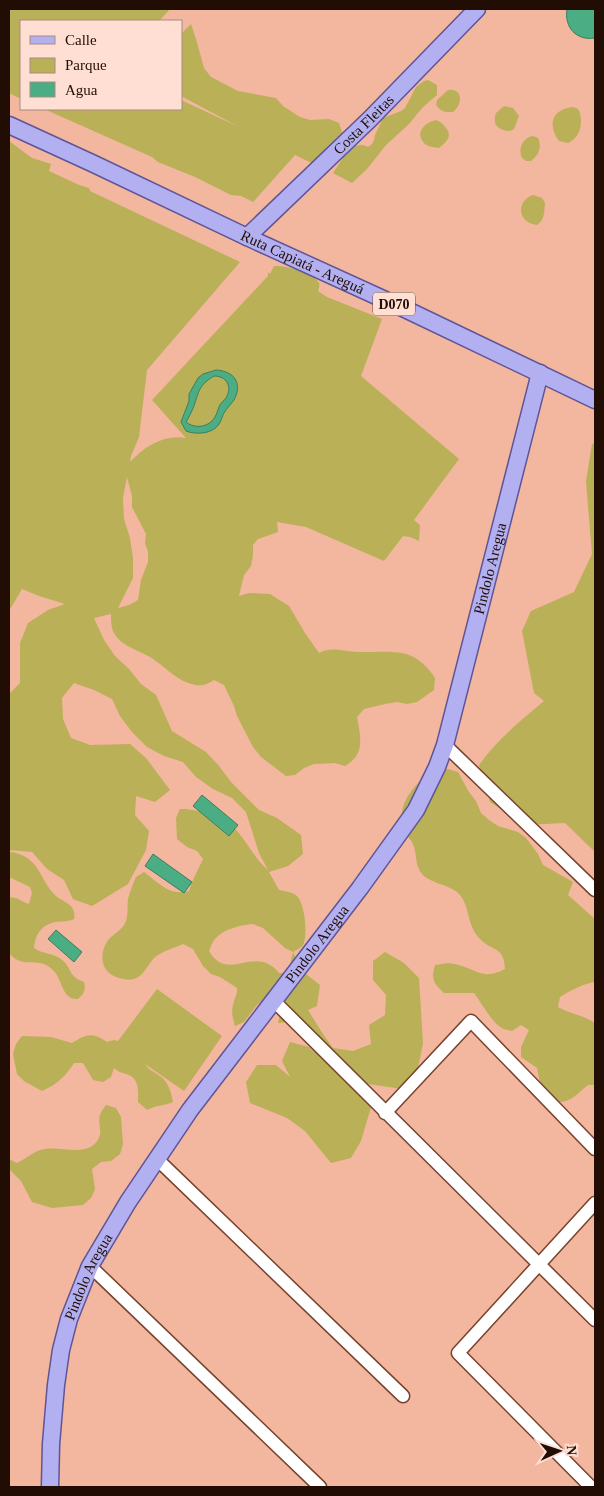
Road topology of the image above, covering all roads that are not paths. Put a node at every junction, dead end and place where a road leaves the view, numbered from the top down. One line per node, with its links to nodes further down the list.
1 (477, 9): 3 (main road, Costa Fleitas)
2 (9, 125): 3 (main road, Ruta Capiatá - Areguá / D070)
3 (247, 237): 4 (main road, Ruta Capiatá - Areguá / D070)
4 (540, 373): 5 (main road, Ruta Capiatá - Areguá / D070); 6 (main road, Pindolo Aregua)
5 (595, 400)
6 (444, 745): 7 (street); 8 (main road, Pindolo Aregua)
7 (595, 890)
8 (274, 1001): 9 (street); 11 (main road, Pindolo Aregua)
9 (385, 1113): 10 (street); 13 (street)
10 (595, 1150)
11 (157, 1159): 14 (main road, Pindolo Aregua); 16 (street)
12 (595, 1203): 13 (street)
13 (539, 1265): 15 (street); 19 (street)
14 (90, 1266): 17 (main road, Pindolo Aregua); 18 (street)
15 (595, 1320)
16 (403, 1396)
17 (50, 1487)
18 (320, 1487)
19 (591, 1487)

